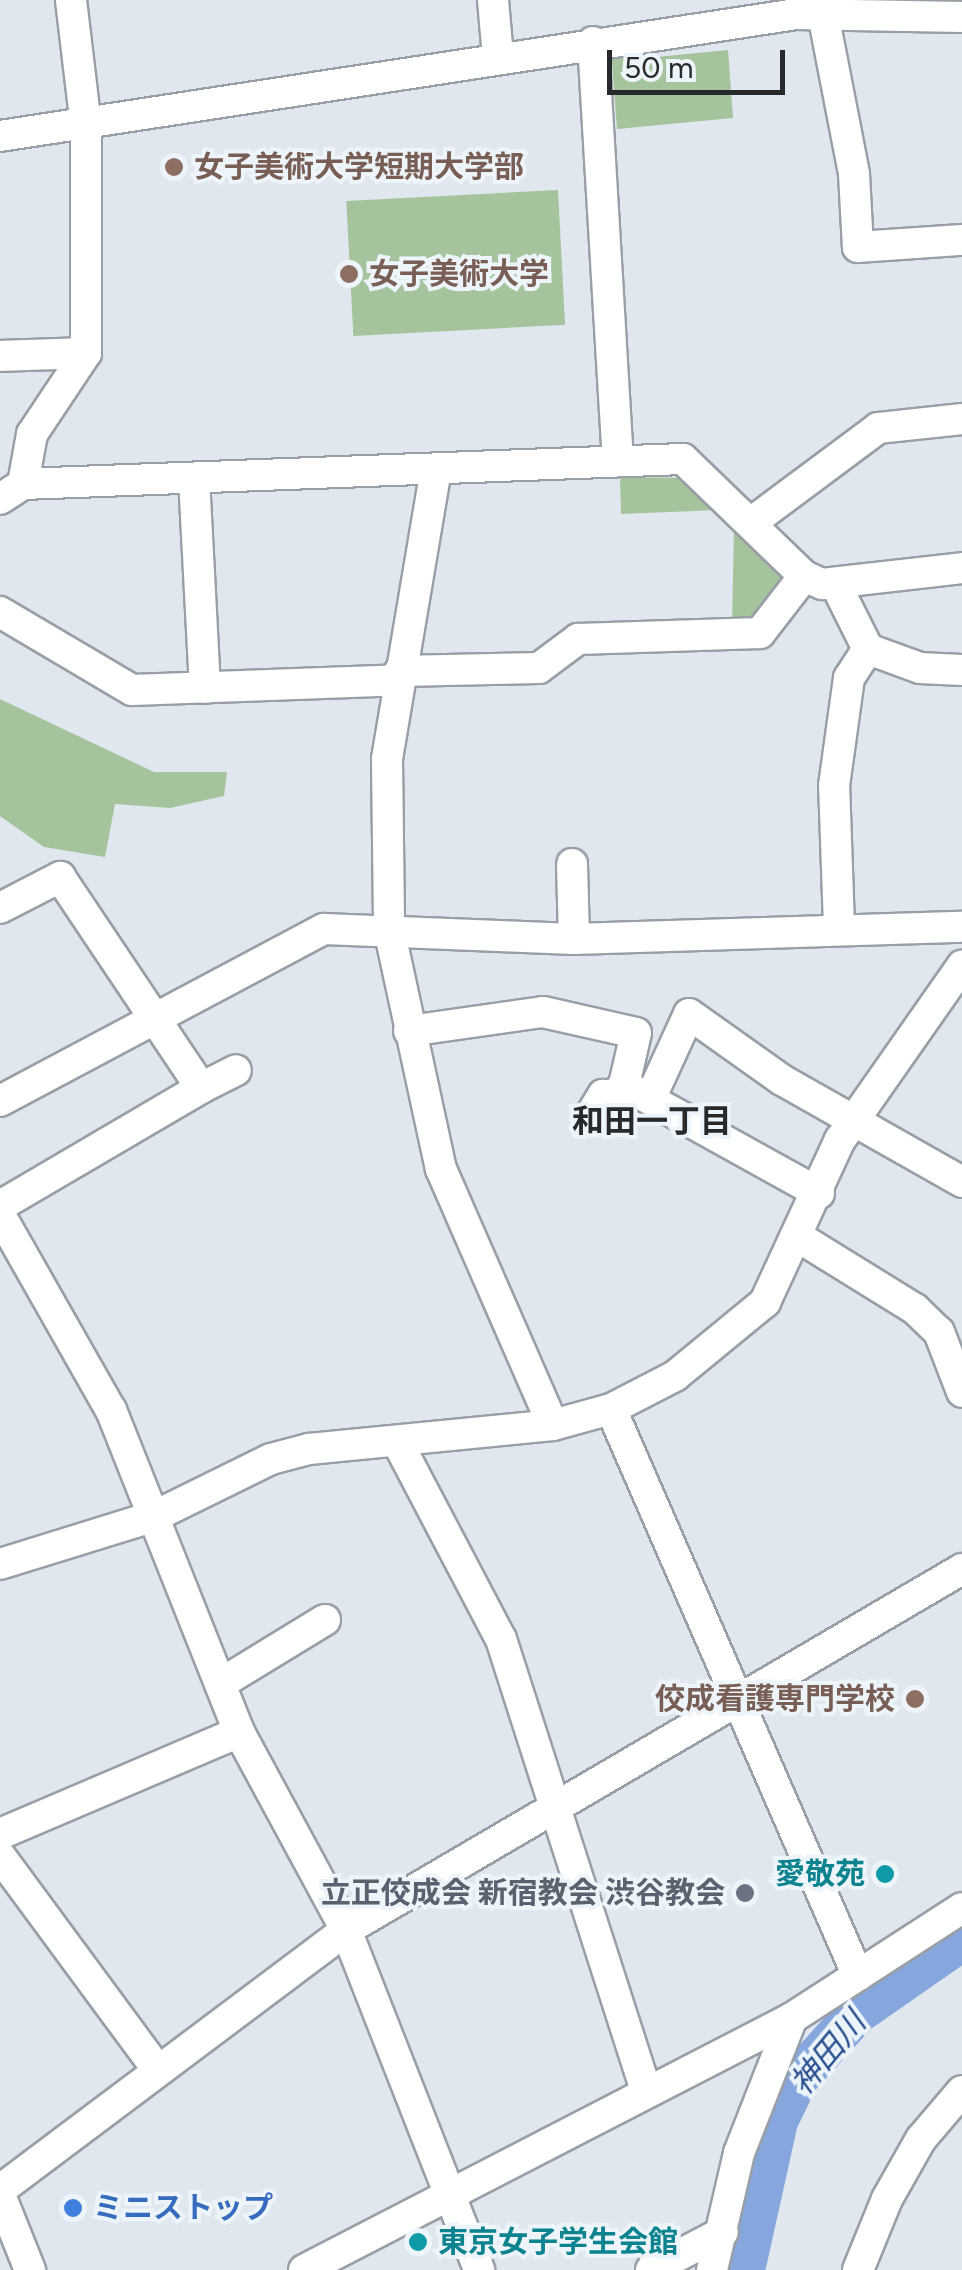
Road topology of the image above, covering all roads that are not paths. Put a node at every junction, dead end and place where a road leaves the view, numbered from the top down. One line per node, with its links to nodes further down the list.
1 (71, 0): 8 (street)
2 (493, 0): 7 (street)
3 (722, 12): 4 (street); 6 (street)
4 (823, 14): 5 (street); 10 (street)
5 (962, 17)
6 (594, 42): 7 (street); 14 (street)
7 (498, 56): 8 (street)
8 (86, 126): 9 (street); 11 (street)
9 (0, 136)
10 (962, 240)
11 (86, 353): 12 (street); 17 (street)
12 (0, 356)
13 (962, 419): 18 (street)
14 (618, 460): 15 (street); 18 (street)
15 (436, 469): 16 (street); 25 (street)
16 (194, 478): 17 (street); 26 (street)
17 (11, 492)
18 (752, 522): 20 (street)
19 (962, 568): 21 (street)
20 (804, 576): 21 (street); 25 (street)
21 (835, 583): 23 (street)
22 (0, 612): 26 (street)
23 (868, 649): 24 (street); 29 (street)
24 (962, 670)
25 (399, 675): 26 (street); 31 (street)
26 (205, 688)
27 (572, 864): 32 (street)
28 (0, 908): 34 (street)
29 (839, 926): 30 (street); 32 (street)
30 (962, 927)
31 (389, 929): 32 (street); 34 (street); 35 (street)
32 (574, 939)
33 (962, 966): 41 (street)
34 (158, 1021): 37 (street); 39 (street)
35 (409, 1031): 38 (street); 50 (street)
36 (236, 1070): 37 (street)
37 (201, 1088): 44 (street)
38 (637, 1091): 40 (street); 41 (street); 43 (street)
39 (0, 1101)
40 (589, 1118)
41 (853, 1120): 42 (street); 43 (street)
42 (962, 1182)
43 (820, 1193): 46 (street)
44 (0, 1206)
45 (0, 1215): 52 (street)
46 (800, 1238): 47 (street); 49 (street)
47 (951, 1330): 48 (street)
48 (962, 1392)
49 (611, 1408): 50 (street); 57 (street)
50 (553, 1425): 51 (street)
51 (399, 1445): 52 (street); 59 (street)
52 (155, 1516): 53 (street); 56 (street)
53 (0, 1564)
54 (962, 1569): 57 (street)
55 (325, 1620): 56 (street)
56 (220, 1684): 58 (street)
57 (737, 1702): 59 (street); 64 (street)
58 (239, 1732): 60 (street); 63 (street)
59 (552, 1810): 63 (street); 67 (street)
60 (0, 1834)
61 (0, 1856): 66 (street)
62 (962, 1908): 64 (street)
63 (346, 1930): 66 (street); 70 (street)
64 (858, 1976): 65 (street)
65 (792, 2018): 67 (street); 71 (street)
66 (158, 2070): 69 (street)
67 (646, 2091): 70 (street)
68 (962, 2091): 77 (street)
69 (0, 2192): 72 (street)
70 (451, 2194): 73 (street); 74 (street)
71 (723, 2232): 75 (street); 76 (street)
72 (30, 2270)
73 (304, 2270)
74 (479, 2270)
75 (652, 2270)
76 (712, 2270)
77 (858, 2270)

